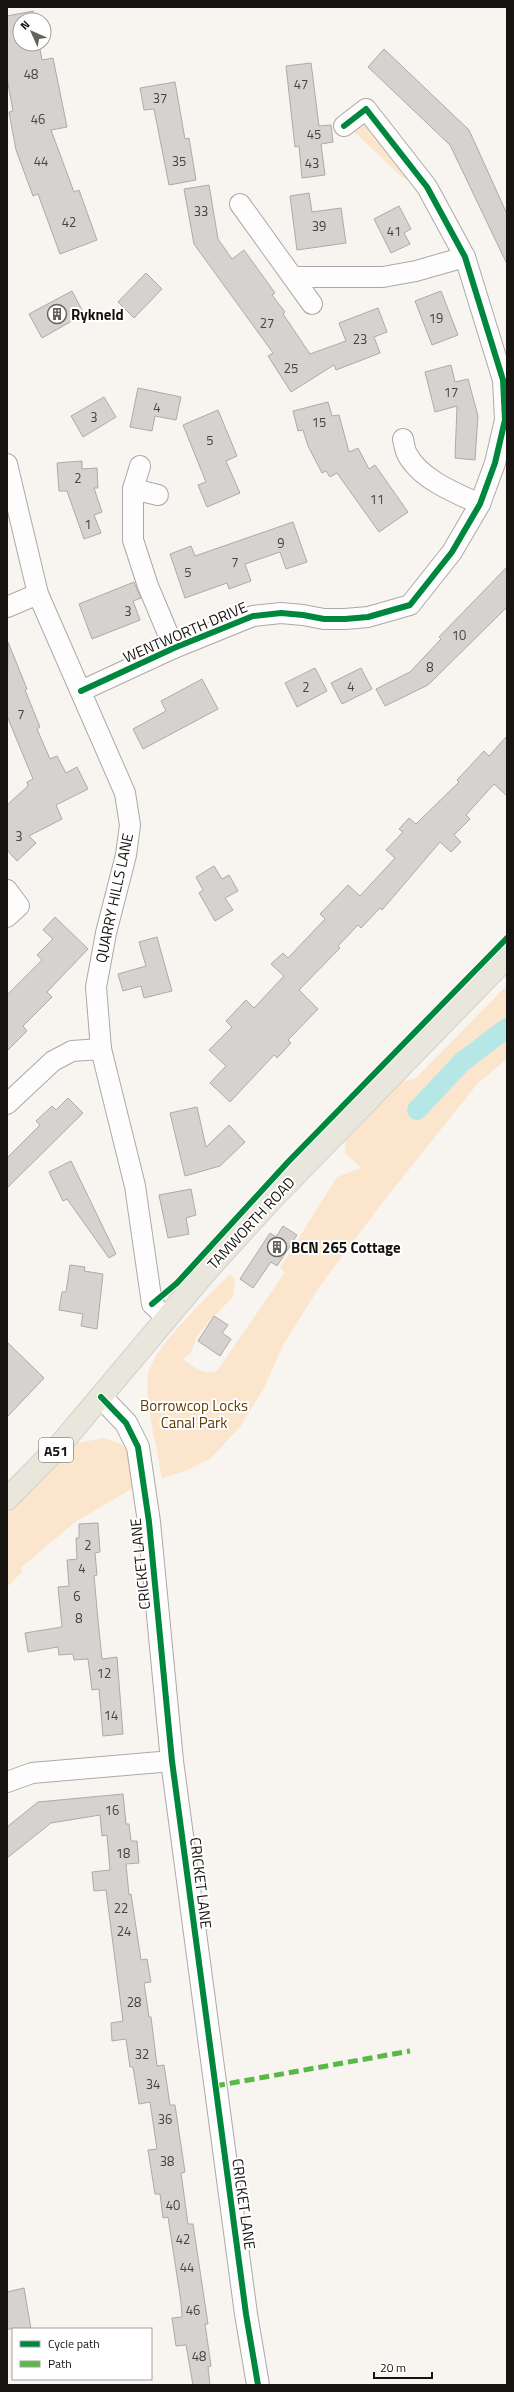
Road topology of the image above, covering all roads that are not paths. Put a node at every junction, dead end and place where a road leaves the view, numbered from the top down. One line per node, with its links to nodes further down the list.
1 (344, 126): 3 (street, WENTWORTH DRIVE)
2 (240, 204): 4 (street)
3 (465, 257): 4 (street); 6 (street, WENTWORTH DRIVE)
4 (293, 277): 5 (street)
5 (312, 304)
6 (505, 380): 12 (street, WENTWORTH DRIVE)
7 (403, 439): 12 (street)
8 (7, 464): 13 (street, QUARRY HILLS LANE)
9 (140, 466): 10 (street)
10 (133, 489): 11 (street); 15 (street)
11 (158, 495)
12 (480, 504): 15 (street, WENTWORTH DRIVE)
13 (38, 594): 14 (street); 16 (street, QUARRY HILLS LANE)
14 (7, 607)
15 (174, 648): 16 (street, WENTWORTH DRIVE)
16 (80, 691): 20 (street, QUARRY HILLS LANE)
17 (7, 890): 18 (street)
18 (7, 917)
19 (507, 957): 22 (main road, TAMWORTH ROAD / A51)
20 (101, 1049): 21 (street); 22 (street, QUARRY HILLS LANE)
21 (9, 1095)
22 (167, 1318): 23 (main road, TAMWORTH ROAD / A51)
23 (101, 1397): 24 (main road, TAMWORTH ROAD / A51); 25 (street, CRICKET LANE)
24 (7, 1500)
25 (172, 1761): 26 (street); 27 (street, CRICKET LANE)
26 (7, 1782)
27 (258, 2385)

